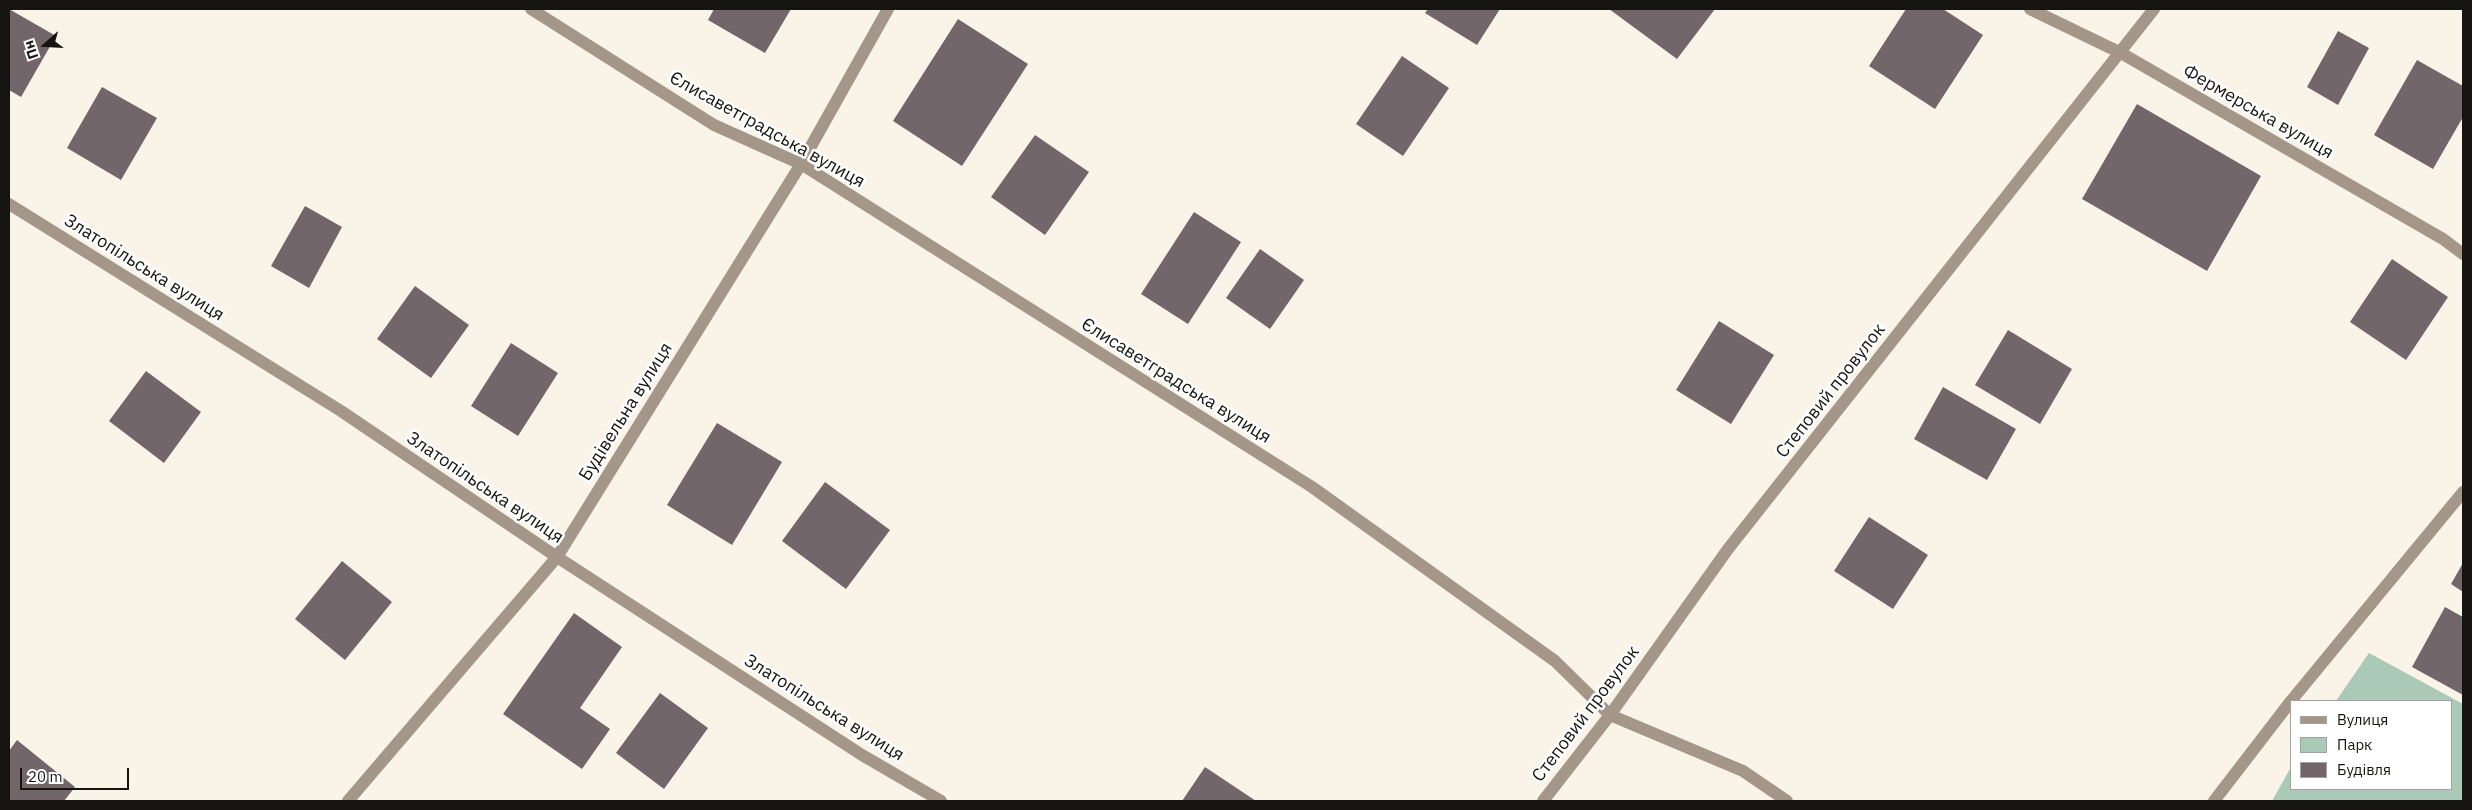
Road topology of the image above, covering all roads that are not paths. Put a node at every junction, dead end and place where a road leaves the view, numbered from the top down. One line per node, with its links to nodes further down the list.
1 (531, 9): 6 (street, Єлисаветградська вулиця)
2 (888, 9): 6 (street, Будівельна вулиця)
3 (2030, 9): 5 (street, Фермерська вулиця)
4 (2154, 9): 5 (street, Степовий провулок)
5 (2121, 53): 8 (street, Фермерська вулиця); 13 (street, Степовий провулок)
6 (800, 164): 10 (street, Будівельна вулиця); 13 (street, Єлисаветградська вулиця)
7 (9, 204): 10 (street, Златопільська вулиця)
8 (2463, 254)
9 (2463, 492): 11 (street)
10 (557, 558): 14 (street, Будівельна вулиця); 15 (street, Златопільська вулиця)
11 (2292, 700)
12 (2290, 702): 18 (street)
13 (1610, 715): 16 (street, Степовий провулок); 17 (street, Єлисаветградська вулиця)
14 (348, 801)
15 (941, 801)
16 (1543, 801)
17 (1787, 801)
18 (2214, 801)

